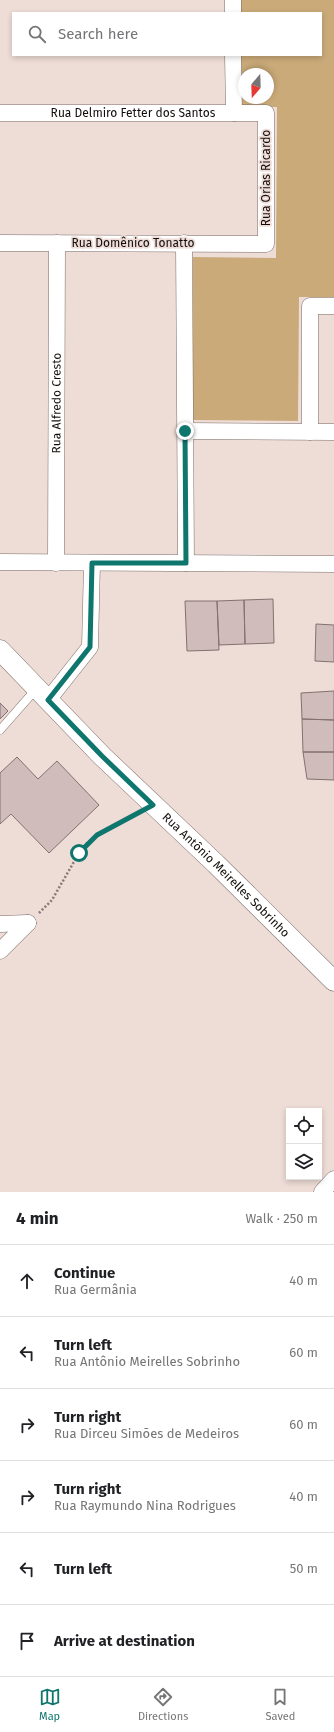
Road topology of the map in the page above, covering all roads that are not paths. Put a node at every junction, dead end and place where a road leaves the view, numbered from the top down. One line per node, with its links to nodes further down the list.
1 (233, 0): 2 (street)
2 (233, 12)
3 (233, 56): 5 (street)
4 (0, 113): 5 (street, Rua Delmiro Fetter dos Santos)
5 (234, 113): 6 (street, Rua Delmiro Fetter dos Santos)
6 (266, 113): 10 (street, Rua Orias Ricardo)
7 (0, 243): 8 (street, Rua Domênico Tonatto)
8 (57, 243): 9 (street, Rua Domênico Tonatto); 16 (street, Rua Alfredo Cresto)
9 (184, 243): 10 (street, Rua Domênico Tonatto); 12 (street)
10 (266, 244)
11 (334, 306): 13 (street)
12 (185, 431): 13 (street); 18 (street)
13 (310, 432): 14 (street)
14 (334, 432)
15 (0, 562): 16 (street)
16 (56, 563): 17 (street)
17 (92, 563): 18 (street); 21 (street)
18 (186, 563): 19 (street)
19 (334, 564)
20 (0, 650): 21 (street, Rua Antônio Meirelles Sobrinho)
21 (42, 694): 22 (lane); 25 (street, Rua Antônio Meirelles Sobrinho)
22 (0, 730)
23 (0, 924): 24 (street)
24 (0, 951)
25 (334, 981)
26 (334, 1180): 27 (street)
27 (322, 1192)

